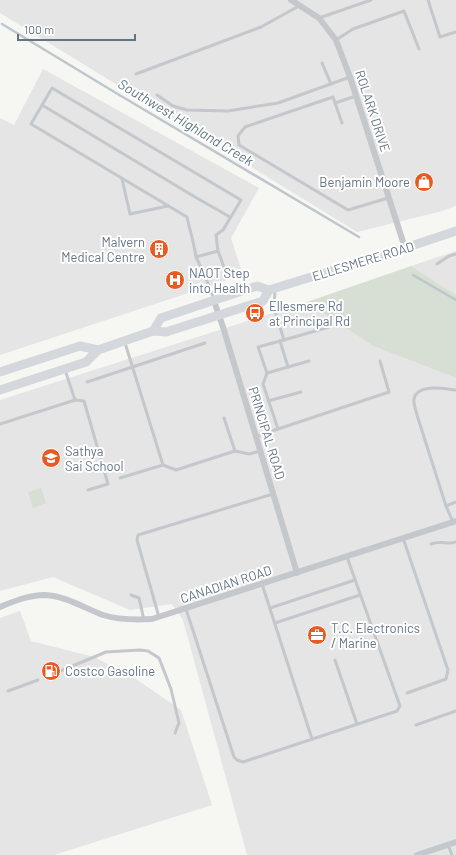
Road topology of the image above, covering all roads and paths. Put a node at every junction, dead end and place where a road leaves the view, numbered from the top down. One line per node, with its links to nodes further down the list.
1 (291, 0): 4 (street, ROLARK DRIVE)
2 (371, 0): 5 (lane)
3 (428, 0): 6 (lane)
4 (301, 5): 5 (street, ROLARK DRIVE); 10 (lane)
5 (319, 18): 7 (street, ROLARK DRIVE)
6 (456, 32)
7 (336, 40): 8 (lane); 11 (street, ROLARK DRIVE)
8 (419, 49)
9 (322, 63): 12 (lane)
10 (136, 74)
11 (350, 77): 12 (lane); 14 (street, ROLARK DRIVE)
12 (330, 84): 13 (lane)
13 (157, 95)
14 (356, 96): 15 (lane); 19 (street, ROLARK DRIVE)
15 (335, 103): 17 (lane); 19 (lane)
16 (42, 105): 18 (lane); 21 (lane); 21 (lane)
17 (342, 123)
18 (122, 178): 20 (lane); 20 (lane)
19 (390, 197): 23 (street, ROLARK DRIVE)
20 (168, 206): 26 (lane)
21 (230, 217): 24 (lane)
22 (456, 230): 23 (main road, ELLESMERE ROAD)
23 (405, 248): 29 (main road, ELLESMERE ROAD)
24 (218, 251): 26 (lane); 28 (lane)
25 (456, 254): 27 (lane)
26 (196, 257): 30 (lane)
27 (437, 264)
28 (225, 270)
29 (272, 289): 30 (main road, ELLESMERE ROAD); 31 (main road, ELLESMERE ROAD); 34 (lane)
30 (214, 300): 31 (street, PRINCIPAL ROAD); 33 (main road, ELLESMERE ROAD)
31 (219, 314): 33 (main road, ELLESMERE ROAD); 55 (street, PRINCIPAL ROAD)
32 (328, 327): 34 (lane)
33 (153, 331): 35 (main road, ELLESMERE ROAD)
34 (284, 340): 36 (lane)
35 (124, 341): 38 (main road, ELLESMERE ROAD); 41 (lane)
36 (280, 341): 42 (lane); 45 (lane)
37 (205, 343): 41 (lane)
38 (98, 350): 43 (main road, ELLESMERE ROAD); 44 (main road, ELLESMERE ROAD)
39 (309, 361): 42 (lane)
40 (380, 361): 54 (lane)
41 (132, 366): 46 (lane); 58 (lane)
42 (288, 367): 45 (lane)
43 (64, 369): 47 (main road, ELLESMERE ROAD); 50 (lane)
44 (0, 372)
45 (266, 373): 51 (lane)
46 (87, 382)
47 (0, 390)
48 (456, 390): 63 (lane)
49 (301, 392): 51 (lane)
50 (75, 400): 53 (lane); 60 (lane)
51 (268, 401): 54 (lane)
52 (224, 418): 56 (lane)
53 (0, 424)
54 (278, 429): 55 (lane)
55 (256, 436): 57 (street, PRINCIPAL ROAD)
56 (235, 451): 57 (lane); 58 (lane)
57 (260, 451): 61 (street, PRINCIPAL ROAD)
58 (163, 465): 59 (lane)
59 (120, 478)
60 (88, 490)
61 (273, 494): 69 (street, PRINCIPAL ROAD); 77 (lane)
62 (456, 502): 63 (lane)
63 (446, 506): 64 (lane)
64 (454, 522): 65 (street, CANADIAN ROAD)
65 (403, 538): 68 (street, CANADIAN ROAD); 84 (lane)
66 (456, 542): 67 (lane)
67 (431, 544)
68 (347, 556): 69 (street, CANADIAN ROAD); 70 (lane)
69 (297, 573): 71 (street, CANADIAN ROAD)
70 (355, 580): 73 (lane); 75 (lane)
71 (262, 584): 75 (lane); 76 (street, CANADIAN ROAD)
72 (131, 595): 78 (lane)
73 (360, 595): 79 (lane); 86 (lane)
74 (0, 607): 78 (street, CANADIAN ROAD)
75 (270, 608): 79 (lane)
76 (186, 609): 77 (street, CANADIAN ROAD); 89 (lane)
77 (159, 618): 78 (street, CANADIAN ROAD)
78 (144, 620)
79 (275, 624): 89 (lane)
80 (335, 660): 86 (lane)
81 (58, 672): 88 (lane)
82 (38, 680): 83 (lane)
83 (8, 691)
84 (407, 693)
85 (456, 711): 87 (lane)
86 (357, 724): 89 (lane)
87 (416, 725)
88 (175, 734)
89 (312, 739)
90 (456, 842): 91 (street)
91 (448, 845): 92 (street); 93 (lane)
92 (417, 855)
93 (452, 855)

